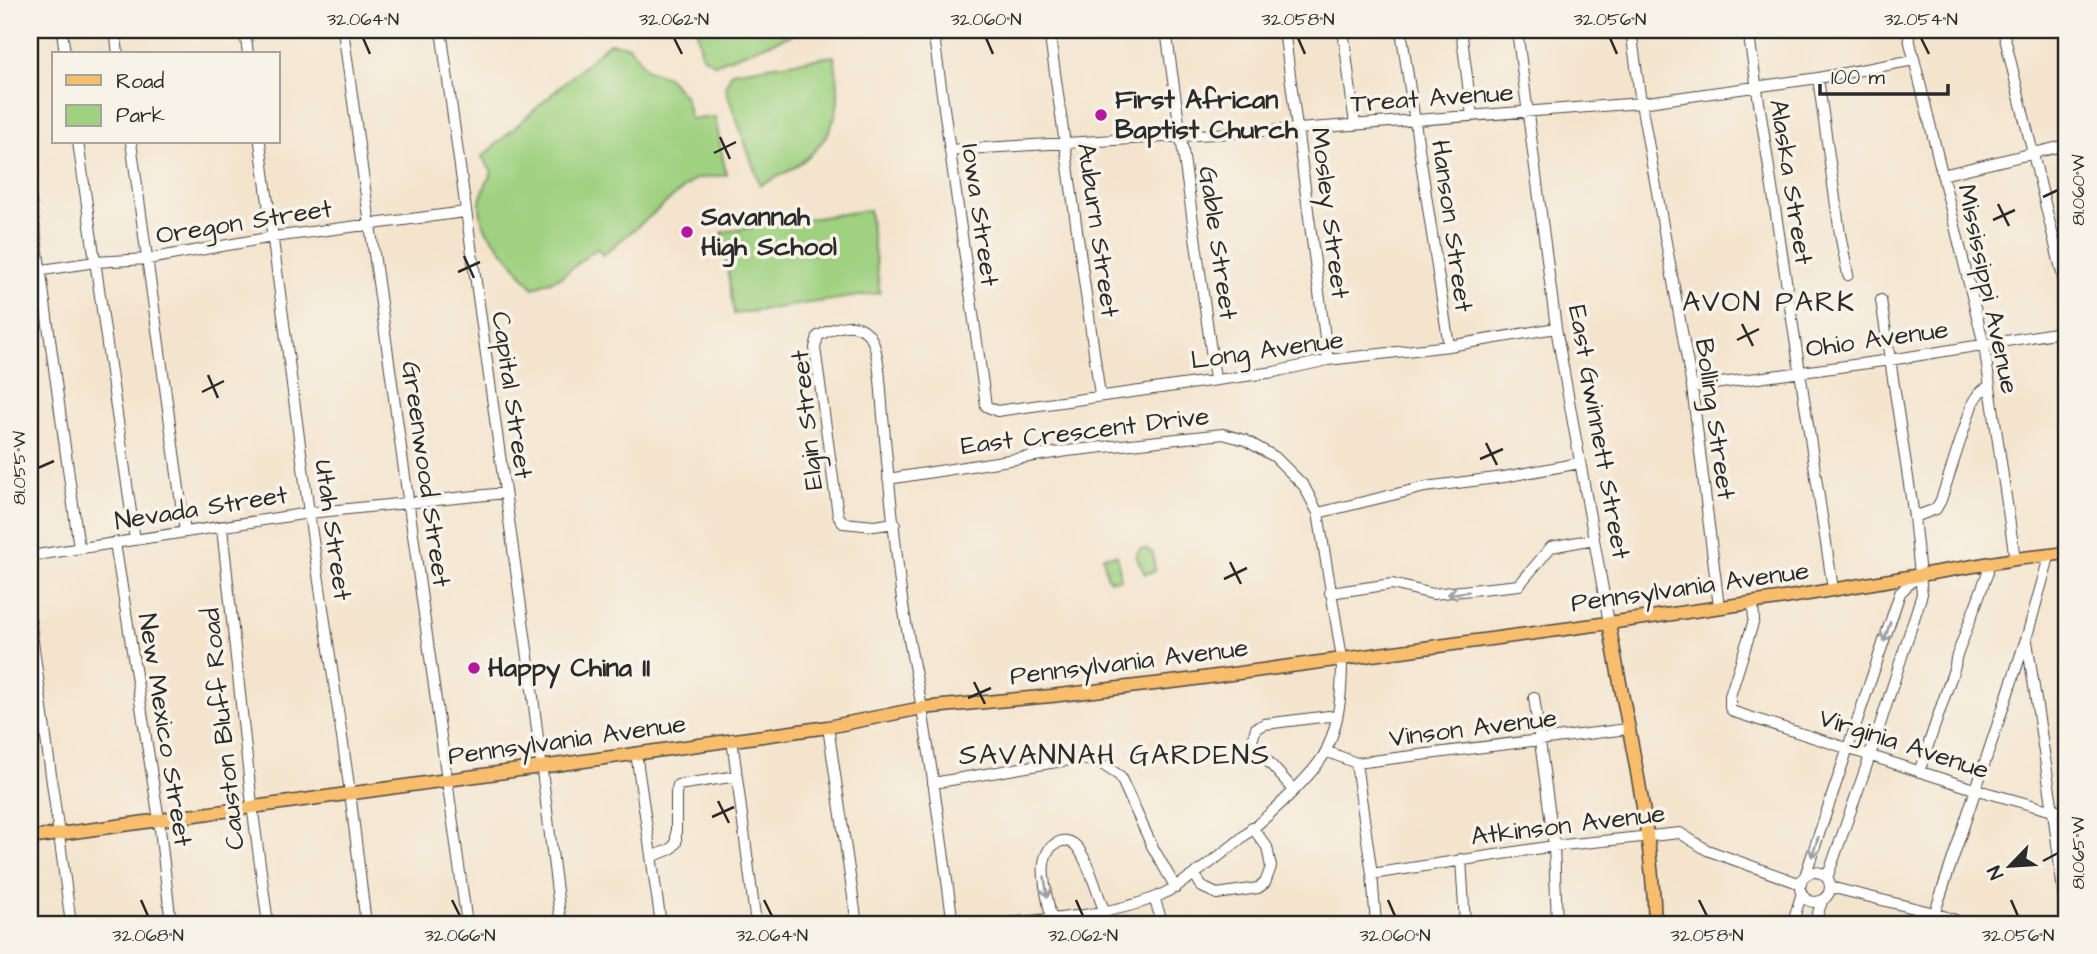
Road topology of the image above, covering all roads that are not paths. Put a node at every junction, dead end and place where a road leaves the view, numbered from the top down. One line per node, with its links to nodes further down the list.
1 (62, 30): 18 (street)
2 (115, 30): 19 (street)
3 (245, 30): 20 (street)
4 (343, 30): 41 (street, Greenwood Street)
5 (441, 30): 40 (street, Capital Street)
6 (933, 30): 36 (street, Iowa Street)
7 (1049, 30): 31 (street, Auburn Street)
8 (1166, 30): 30 (street, Gable Street)
9 (1284, 30): 29 (street, Mosley Street)
10 (1343, 30): 28 (street)
11 (1401, 30): 27 (street, Hanson Street)
12 (1461, 30): 26 (street)
13 (1517, 30): 25 (street, East Gwinnett Street)
14 (1631, 30): 24 (street, Bolling Street)
15 (1748, 30): 23 (street, Alaska Street)
16 (1907, 30): 21 (street, Mississippi Avenue)
17 (2003, 30): 37 (street)
18 (65, 52)
19 (118, 52)
20 (248, 52)
21 (1914, 60): 22 (street, Treat Avenue); 38 (street, Mississippi Avenue)
22 (1818, 78): 23 (street, Treat Avenue); 46 (street)
23 (1755, 86): 24 (street, Treat Avenue); 55 (street, Alaska Street)
24 (1641, 103): 25 (street, Treat Avenue); 58 (street, Bolling Street)
25 (1529, 112): 26 (street, Treat Avenue); 49 (street, East Gwinnett Street)
26 (1472, 116): 27 (street, Treat Avenue)
27 (1415, 121): 28 (street, Treat Avenue); 52 (street, Hanson Street)
28 (1354, 125): 29 (street, Treat Avenue)
29 (1298, 129): 30 (street, Treat Avenue); 54 (street, Mosley Street)
30 (1182, 135): 31 (street, Treat Avenue); 56 (street, Gable Street)
31 (1065, 143): 36 (street, Treat Avenue); 59 (street, Auburn Street)
32 (78, 144): 44 (street)
33 (131, 144): 43 (street)
34 (260, 144): 42 (street, Utah Street)
35 (2067, 145): 37 (street)
36 (950, 150): 60 (street, Iowa Street)
37 (2032, 153): 38 (street); 47 (street)
38 (1942, 175): 51 (street, Mississippi Avenue)
39 (30, 195): 45 (street)
40 (465, 212): 41 (street, Oregon Street); 63 (street, Capital Street)
41 (371, 223): 42 (street, Oregon Street); 64 (street, Greenwood Street)
42 (273, 237): 43 (street, Oregon Street); 65 (street, Utah Street)
43 (148, 259): 44 (street, Oregon Street); 70 (street)
44 (95, 262): 45 (street, Oregon Street); 72 (street)
45 (35, 271): 74 (street)
46 (1848, 275)
47 (2067, 294)
48 (1881, 300): 53 (street)
49 (1556, 328): 52 (street, Long Avenue); 61 (street, East Gwinnett Street)
50 (2067, 331): 51 (street, Ohio Avenue)
51 (1983, 345): 53 (street, Ohio Avenue); 57 (street, Mississippi Avenue)
52 (1449, 346): 54 (street, Long Avenue)
53 (1890, 359): 55 (street, Ohio Avenue); 67 (street)
54 (1328, 360): 56 (street, Long Avenue)
55 (1798, 371): 58 (street, Ohio Avenue); 81 (street, Alaska Street)
56 (1215, 379): 59 (street, Long Avenue)
57 (1989, 386): 67 (street); 78 (street, Mississippi Avenue)
58 (1692, 387): 84 (street, Bolling Street)
59 (1100, 395): 60 (street, Long Avenue)
60 (986, 406)
61 (1580, 463): 66 (street); 71 (street, East Gwinnett Street)
62 (888, 479): 66 (street, East Crescent Drive); 68 (street, Elgin Street); 68 (street, Elgin Street)
63 (505, 493): 64 (street, Nevada Street); 101 (street, Capital Street)
64 (408, 502): 65 (street, Nevada Street); 104 (street, Greenwood Street)
65 (309, 513): 69 (street, Nevada Street); 108 (street, Utah Street)
66 (1318, 513): 82 (street, East Crescent Drive)
67 (1914, 517): 80 (street)
68 (895, 523): 90 (street, Elgin Street)
69 (222, 528): 70 (street, Nevada Street); 109 (street, Causton Bluff Road)
70 (185, 533): 72 (street, Nevada Street)
71 (1594, 539): 82 (street, one-way to 82); 86 (street, East Gwinnett Street)
72 (135, 540): 73 (street, Nevada Street)
73 (115, 543): 74 (street, Nevada Street); 112 (street, New Mexico Street)
74 (79, 548): 76 (street, Nevada Street)
75 (2067, 554): 77 (main road, Pennsylvania Avenue)
76 (30, 556)
77 (2049, 557): 78 (main road, Pennsylvania Avenue); 87 (street)
78 (2015, 559): 79 (main road, Pennsylvania Avenue)
79 (1985, 564): 80 (main road, Pennsylvania Avenue); 102 (street)
80 (1920, 574): 81 (main road, Pennsylvania Avenue); 96 (street, one-way to 96); 99 (street)
81 (1832, 589): 83 (main road, Pennsylvania Avenue)
82 (1330, 593): 88 (street, East Crescent Drive)
83 (1754, 602): 84 (main road, Pennsylvania Avenue); 96 (street, Virginia Avenue)
84 (1719, 607): 86 (main road, Pennsylvania Avenue)
85 (30, 619): 114 (street)
86 (1609, 623): 88 (main road, Pennsylvania Avenue); 93 (main road, East Gwinnett Street)
87 (2026, 636): 106 (street); 111 (street)
88 (1342, 658): 90 (main road, Pennsylvania Avenue); 91 (street, East Crescent Drive)
89 (1534, 697): 95 (street)
90 (922, 708): 92 (main road, Pennsylvania Avenue); 105 (street, Elgin Street)
91 (1336, 719): 97 (street, East Crescent Drive); 107 (street)
92 (828, 727): 94 (main road, Pennsylvania Avenue); 138 (street)
93 (1628, 729): 95 (street, Vinson Avenue); 115 (main road, East Gwinnett Street)
94 (732, 739): 98 (main road, Pennsylvania Avenue); 103 (street)
95 (1540, 741): 100 (street, Vinson Avenue); 117 (street)
96 (1849, 749): 99 (street, Virginia Avenue); 123 (street, one-way to 123)
97 (1326, 751): 100 (street, Vinson Avenue); 107 (street, East Crescent Drive)
98 (636, 753): 101 (main road, Pennsylvania Avenue); 118 (street)
99 (1870, 756): 102 (street, Virginia Avenue); 122 (street)
100 (1356, 763): 121 (street)
101 (542, 767): 104 (main road, Pennsylvania Avenue); 135 (street, Capital Street)
102 (1919, 772): 106 (street, Virginia Avenue)
103 (737, 776): 118 (street); 137 (street)
104 (446, 781): 108 (main road, Pennsylvania Avenue); 134 (street, Greenwood Street)
105 (933, 783): 124 (street); 139 (street, Elgin Street)
106 (1974, 789): 111 (street, Virginia Avenue); 128 (street)
107 (1294, 790): 113 (street, East Crescent Drive)
108 (351, 792): 109 (main road, Pennsylvania Avenue); 133 (street, Utah Street)
109 (252, 805): 112 (main road, Pennsylvania Avenue); 132 (street, Causton Bluff Road)
110 (2067, 809): 111 (street, Virginia Avenue)
111 (2053, 811): 150 (street)
112 (159, 820): 114 (main road, Pennsylvania Avenue); 131 (street, New Mexico Street)
113 (1252, 827): 120 (street, East Crescent Drive); 120 (street)
114 (58, 833): 116 (main road, Pennsylvania Avenue); 130 (street)
115 (1648, 834): 117 (street, Atkinson Avenue); 123 (street, Atkinson Avenue); 145 (main road, East Gwinnett Street)
116 (30, 838)
117 (1554, 846): 119 (street, Atkinson Avenue); 144 (street)
118 (651, 857): 136 (street)
119 (1461, 859): 121 (street, Atkinson Avenue); 143 (street)
120 (1195, 874): 124 (street, East Crescent Drive)
121 (1372, 874): 142 (street)
122 (1828, 883): 123 (street, Atkinson Avenue); 126 (street); 128 (street, Atkinson Avenue)
123 (1803, 884): 126 (street, Atkinson Avenue); 146 (street)
124 (1175, 888): 125 (street, East Crescent Drive)
125 (1154, 898): 127 (street, East Crescent Drive); 141 (street)
126 (1823, 900): 147 (street)
127 (1104, 910): 129 (street, East Crescent Drive); 129 (street, one-way to 129)
128 (1934, 913): 148 (street); 149 (street, Atkinson Avenue)
129 (1051, 918): 140 (street, East Crescent Drive)
130 (71, 924)
131 (171, 924)
132 (268, 924)
133 (366, 924)
134 (467, 924)
135 (561, 924)
136 (661, 924)
137 (756, 924)
138 (857, 924)
139 (953, 924)
140 (997, 924)
141 (1163, 924)
142 (1376, 924)
143 (1465, 924)
144 (1557, 924)
145 (1656, 924)
146 (1792, 924)
147 (1814, 924)
148 (1931, 924)
149 (1967, 924)
150 (2067, 924)

